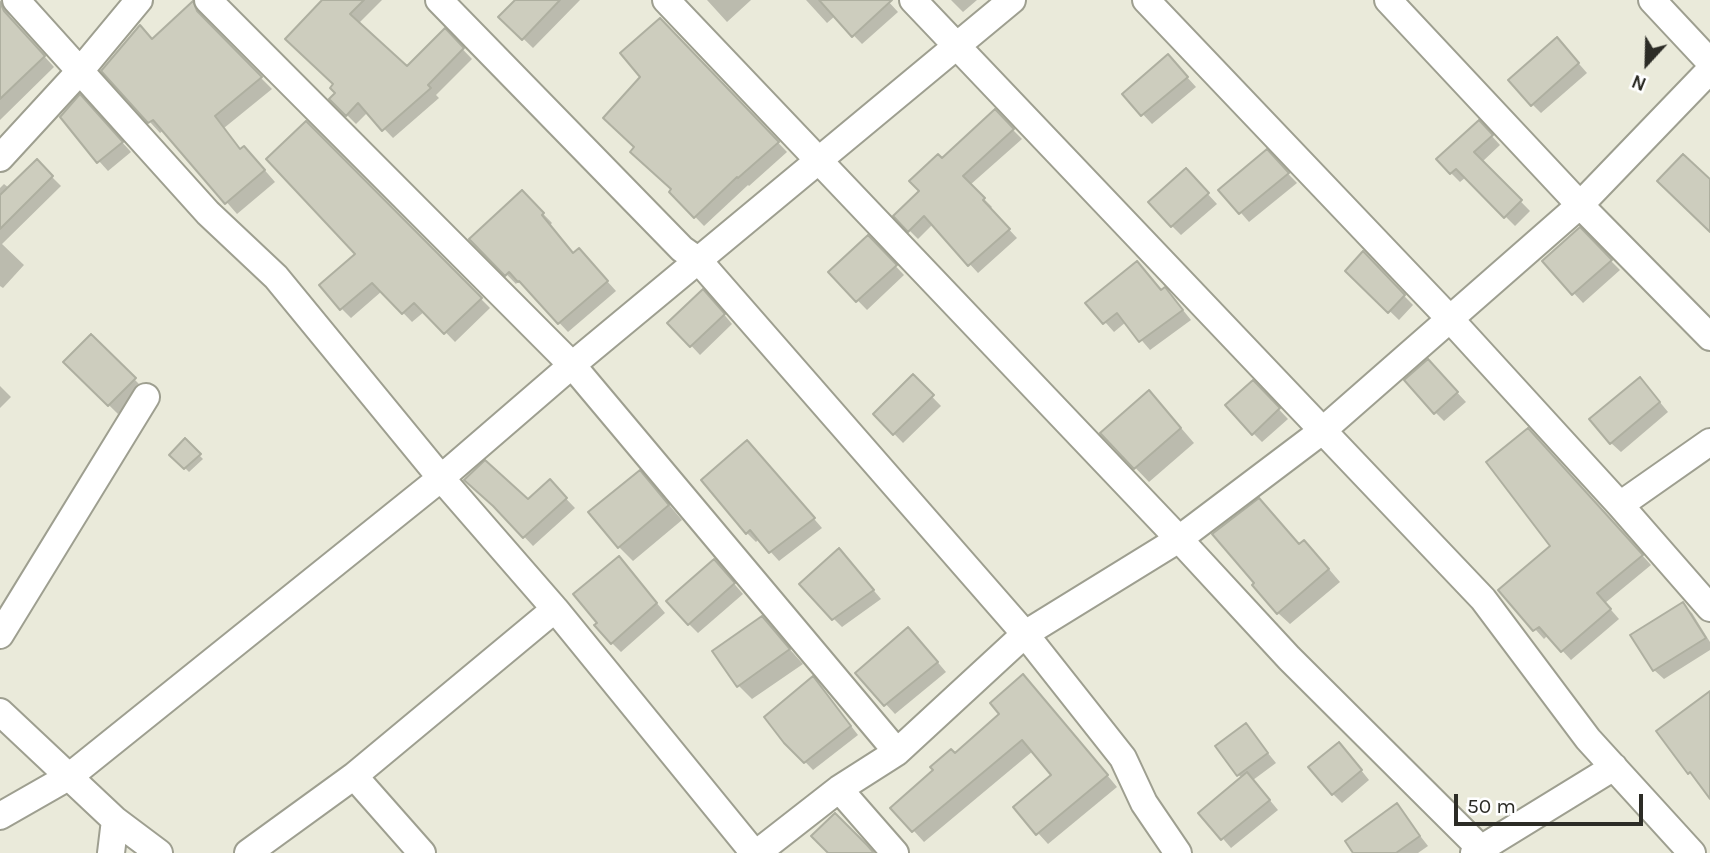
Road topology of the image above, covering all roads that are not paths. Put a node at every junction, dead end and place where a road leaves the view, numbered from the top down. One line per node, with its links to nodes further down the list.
1 (16, 0): 14 (street)
2 (139, 0): 14 (street)
3 (208, 0): 21 (street)
4 (439, 0): 18 (street)
5 (666, 0): 16 (street)
6 (913, 0): 11 (street)
7 (1012, 0): 11 (street)
8 (1146, 0): 19 (street)
9 (1388, 0): 17 (street)
10 (1652, 0): 12 (street)
11 (957, 47): 16 (street); 23 (street)
12 (1710, 62)
13 (1710, 70): 17 (street)
14 (80, 71): 15 (street); 25 (street)
15 (0, 158)
16 (818, 160): 18 (street); 27 (street)
17 (1580, 205): 19 (street); 20 (street)
18 (699, 261): 21 (street); 30 (street)
19 (1450, 319): 23 (street); 26 (street)
20 (1710, 337)
21 (572, 365): 25 (street); 33 (street)
22 (146, 397): 31 (street)
23 (1322, 430): 27 (street); 34 (street)
24 (1710, 442): 26 (street)
25 (441, 478): 28 (street); 35 (street)
26 (1620, 505): 29 (street)
27 (1179, 539): 30 (street); 40 (street)
28 (555, 608): 36 (street); 45 (street)
29 (1710, 608)
30 (1025, 634): 33 (street); 47 (street)
31 (0, 635)
32 (0, 712): 35 (street)
33 (897, 752): 37 (street)
34 (1614, 768): 40 (street); 48 (street)
35 (70, 776): 38 (street); 39 (street)
36 (354, 776): 43 (street); 44 (street)
37 (839, 789): 45 (street); 46 (street)
38 (0, 816)
39 (115, 820): 41 (street); 42 (street)
40 (1477, 851)
41 (111, 853)
42 (159, 853)
43 (248, 853)
44 (422, 853)
45 (755, 853)
46 (895, 853)
47 (1178, 853)
48 (1692, 853)

